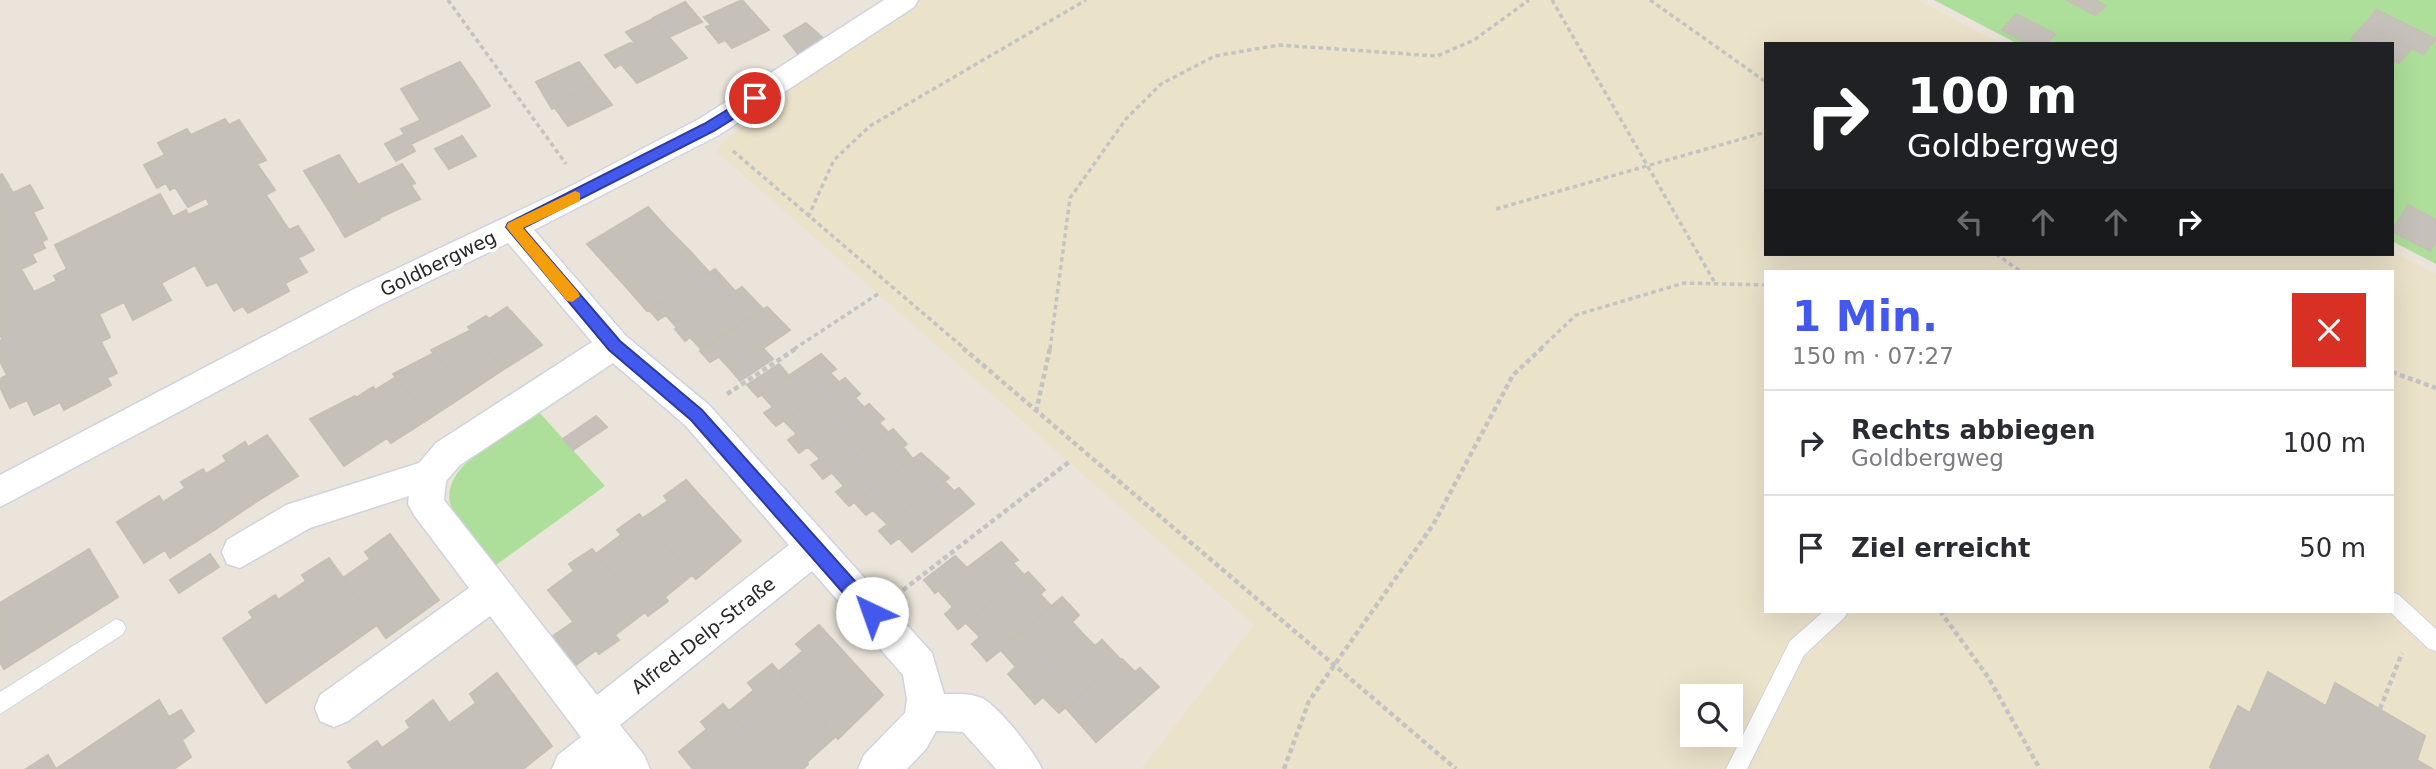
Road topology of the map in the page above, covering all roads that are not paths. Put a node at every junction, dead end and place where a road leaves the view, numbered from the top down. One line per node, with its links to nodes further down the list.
1 (904, 0): 2 (street, Goldbergweg)
2 (513, 227): 3 (street); 5 (street, Goldbergweg)
3 (614, 345): 4 (street); 6 (street)
4 (429, 476): 7 (street); 8 (street)
5 (0, 492)
6 (813, 548): 15 (street); 16 (street, Alfred-Delp-Straße)
7 (240, 552)
8 (492, 593): 14 (street); 16 (street)
9 (2394, 603): 12 (lane)
10 (1836, 613): 20 (lane)
11 (116, 628): 13 (lane)
12 (2436, 642)
13 (0, 704)
14 (334, 708)
15 (926, 712): 18 (street); 19 (street)
16 (610, 744): 17 (street, Alfred-Delp-Straße)
17 (572, 769)
18 (878, 769)
19 (1022, 769)
20 (1736, 769)

